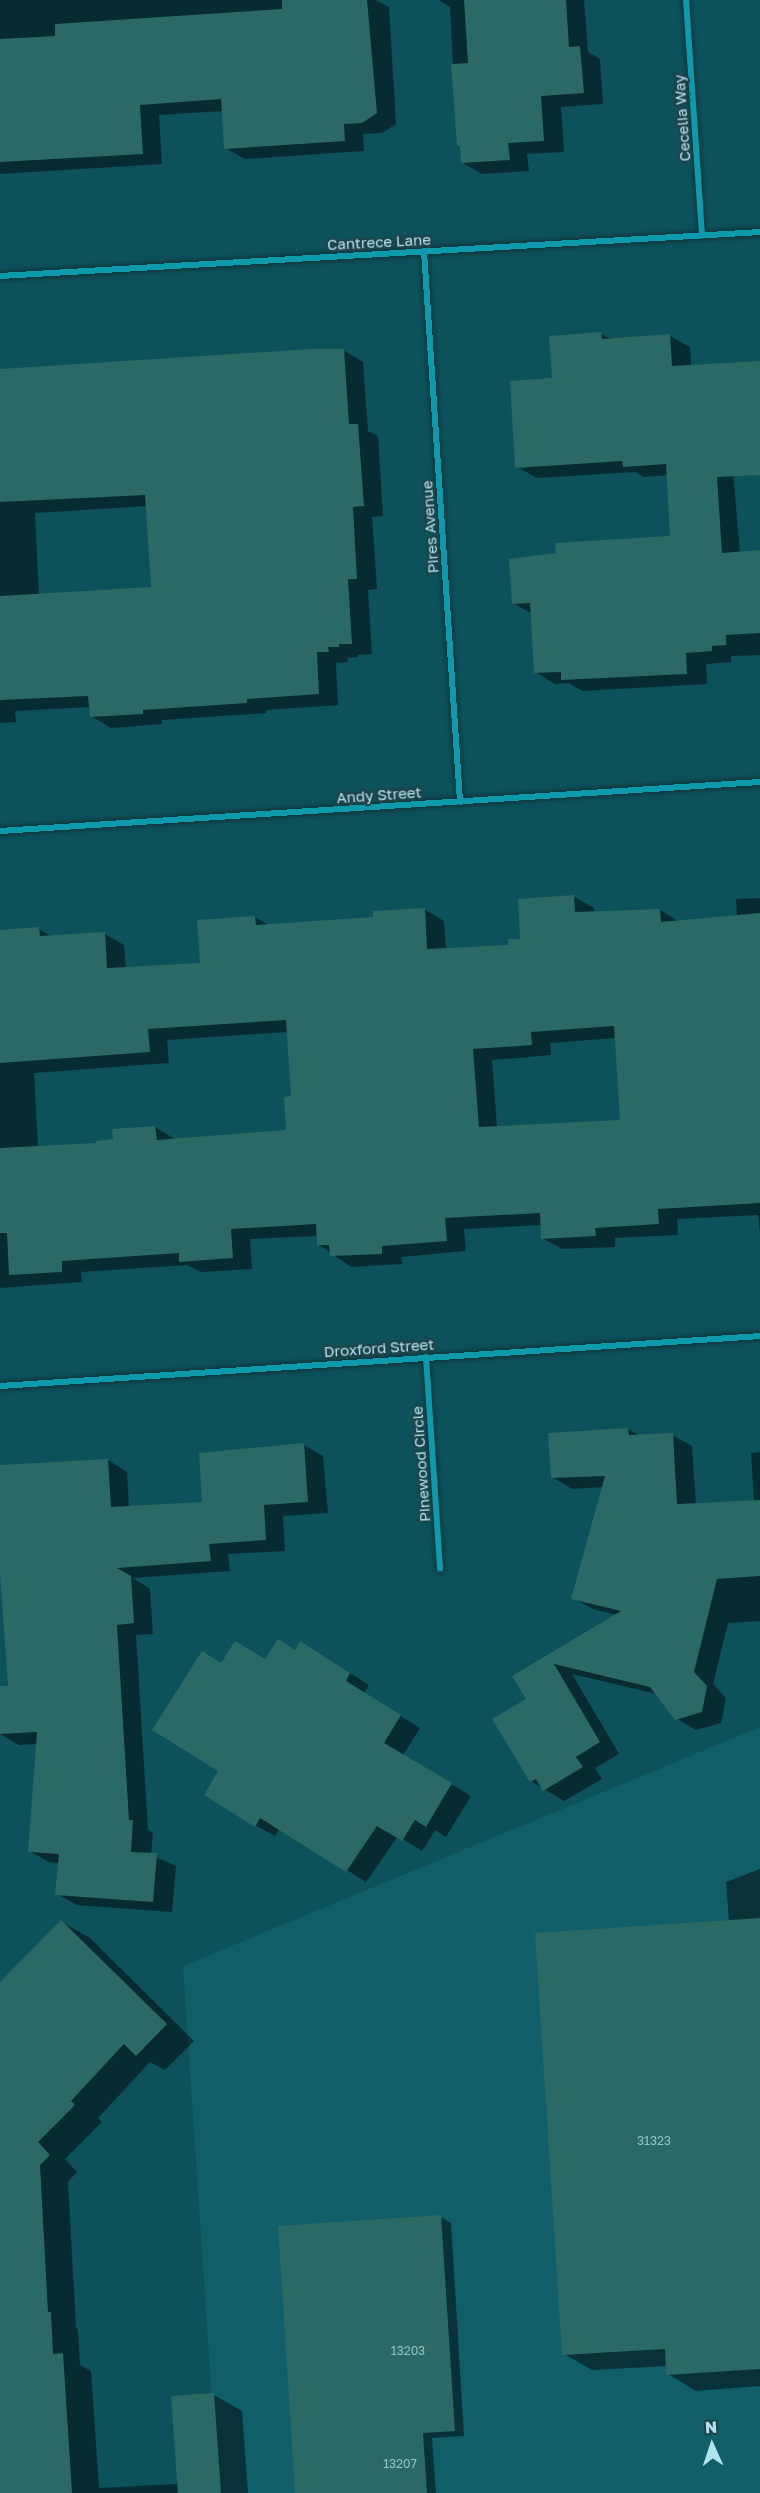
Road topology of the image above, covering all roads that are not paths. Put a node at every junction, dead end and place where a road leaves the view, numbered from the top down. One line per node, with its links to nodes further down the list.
1 (686, 0): 3 (street, Cecelia Way)
2 (760, 232): 3 (street, Cantrece Lane)
3 (702, 235): 4 (street, Cantrece Lane)
4 (424, 251): 5 (street, Cantrece Lane); 7 (street, Pires Avenue)
5 (0, 276)
6 (760, 782): 7 (street, Andy Street)
7 (460, 802): 8 (street, Andy Street)
8 (0, 831)
9 (760, 1336): 10 (street, Droxford Street)
10 (426, 1357): 11 (street, Droxford Street); 12 (street, Pinewood Circle)
11 (0, 1386)
12 (440, 1569)

